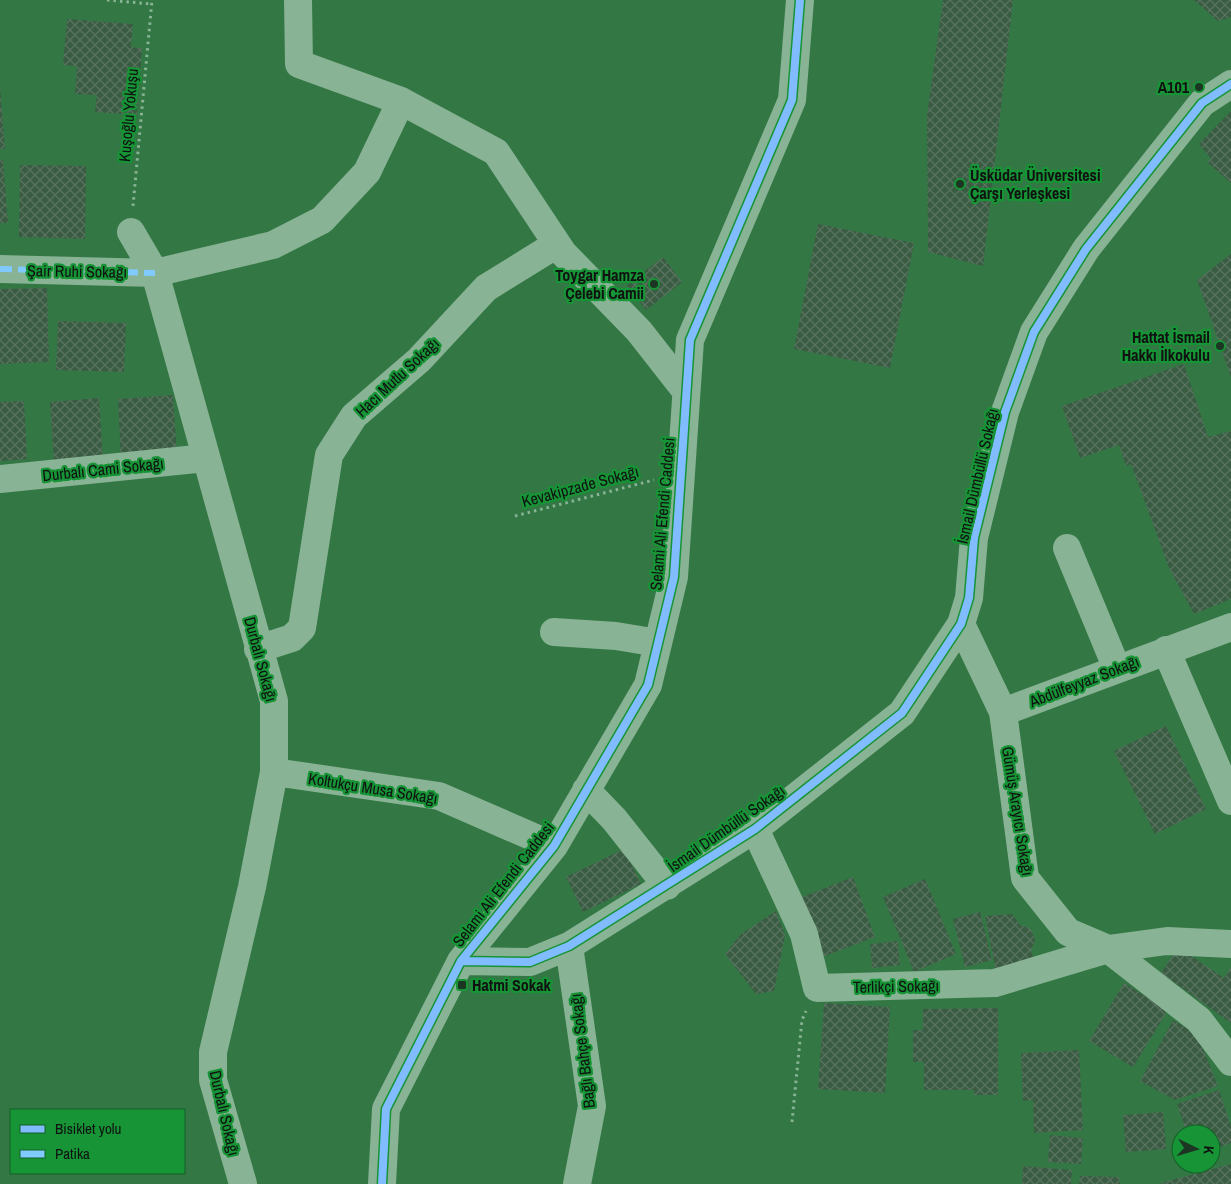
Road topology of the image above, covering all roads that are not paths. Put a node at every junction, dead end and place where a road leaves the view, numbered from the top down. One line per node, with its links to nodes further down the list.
1 (298, 0): 4 (street)
2 (800, 0): 9 (street, Selami Ali Efendi Caddesi)
3 (1231, 84): 13 (street, İsmail Dümbüllü Sokağı)
4 (401, 101): 6 (street); 8 (street, Şair Ruhi Sokağı)
5 (131, 232): 8 (street, Durbalı Sokağı)
6 (557, 244): 9 (street); 17 (street, Hacı Mutlu Sokağı)
7 (0, 269): 8 (street, Şair Ruhi Sokağı)
8 (155, 273): 10 (street, Durbalı Sokağı)
9 (686, 391): 16 (street, Selami Ali Efendi Caddesi)
10 (206, 458): 11 (street, Durbalı Cami Sokağı); 17 (street, Durbalı Sokağı)
11 (0, 479)
12 (1067, 548): 19 (street)
13 (961, 624): 20 (street, Gümüş Arayıcı Sokağı); 24 (street, İsmail Dümbüllü Sokağı)
14 (1231, 627): 18 (street, Abdülfeyyaz Sokağı)
15 (554, 632): 16 (street)
16 (658, 643): 22 (street, Selami Ali Efendi Caddesi)
17 (258, 649): 21 (street, Durbalı Sokağı)
18 (1166, 650): 19 (street, Abdülfeyyaz Sokağı); 23 (street)
19 (1117, 669): 20 (street, Abdülfeyyaz Sokağı)
20 (1003, 712): 29 (street, Gümüş Arayıcı Sokağı)
21 (274, 772): 25 (street, Koltukçu Musa Sokağı); 33 (street, Durbalı Sokağı)
22 (586, 790): 25 (street, Selami Ali Efendi Caddesi); 26 (street)
23 (1231, 801)
24 (755, 829): 26 (street, İsmail Dümbüllü Sokağı); 31 (street, İsmail Dümbüllü Sokağı)
25 (554, 846): 30 (street, Selami Ali Efendi Caddesi)
26 (667, 886): 28 (street, İsmail Dümbüllü Sokağı)
27 (1231, 944): 29 (street, Terlikçi Sokağı)
28 (569, 946): 30 (street, İsmail Dümbüllü Sokağı); 35 (street, Bağlı Bahçe Sokağı)
29 (1108, 949): 31 (street, Terlikçi Sokağı); 32 (street, Gümüş Arayıcı Sokağı)
30 (461, 961): 34 (street, Selami Ali Efendi Caddesi)
31 (817, 988)
32 (1231, 1062)
33 (243, 1184)
34 (382, 1184)
35 (577, 1184)

